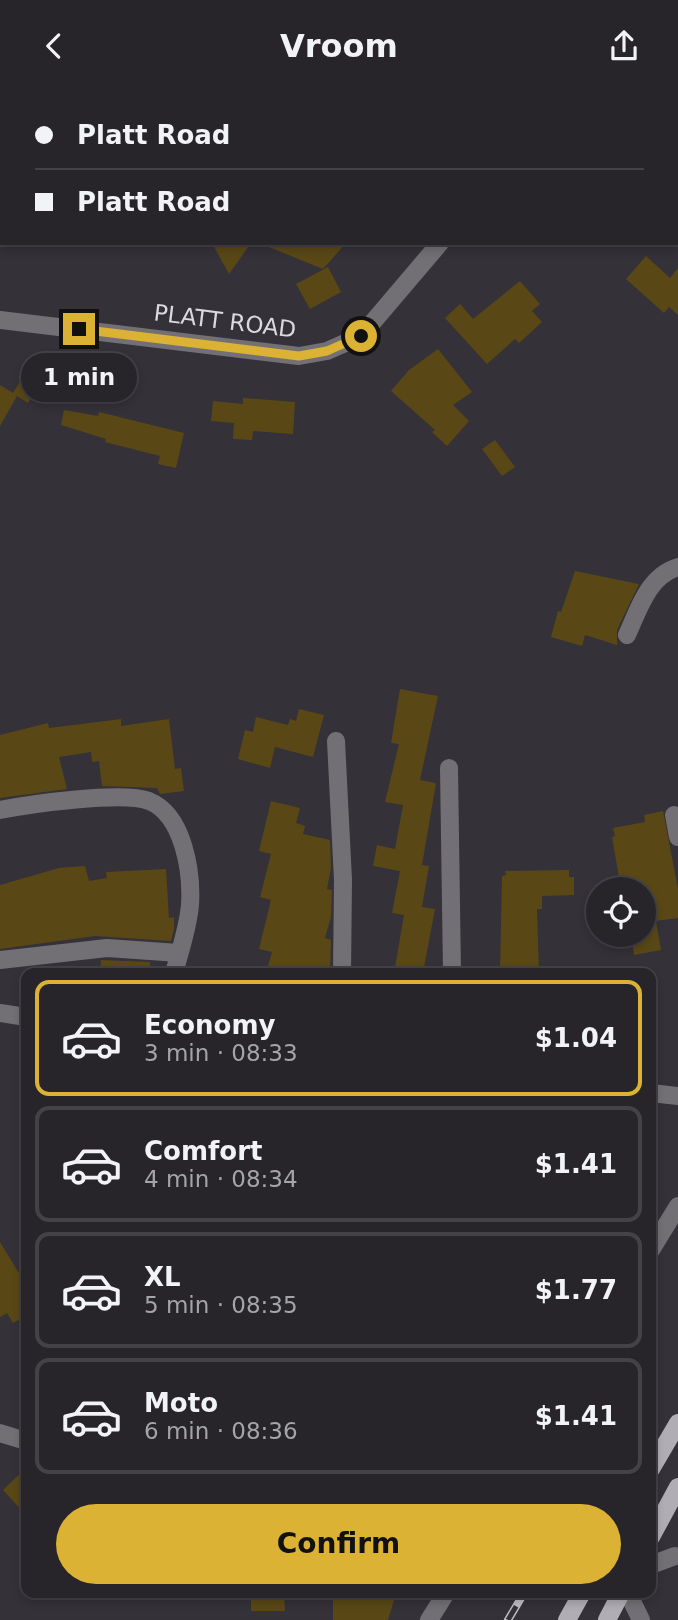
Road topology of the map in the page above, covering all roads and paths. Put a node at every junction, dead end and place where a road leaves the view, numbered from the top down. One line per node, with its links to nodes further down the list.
1 (438, 245): 2 (street, PLATT ROAD)
2 (0, 320)
3 (678, 567): 4 (street)
4 (627, 635)
5 (336, 741): 13 (street)
6 (449, 768): 14 (street)
7 (0, 810): 10 (street)
8 (674, 815): 9 (street)
9 (678, 837)
10 (179, 953): 11 (street); 12 (street)
11 (0, 960)
12 (175, 968)
13 (342, 968)
14 (452, 968)
15 (0, 1013): 16 (street)
16 (21, 1016)
17 (656, 1094): 18 (street)
18 (678, 1096)
19 (678, 1206): 20 (street)
20 (656, 1242)
21 (678, 1423): 24 (main road)
22 (0, 1433): 23 (street)
23 (21, 1439)
24 (656, 1460)
25 (678, 1487): 26 (main road)
26 (656, 1528)
27 (675, 1556): 28 (street)
28 (656, 1563)
29 (443, 1598): 33 (street)
30 (579, 1598): 34 (main road)
31 (618, 1598): 35 (main road)
32 (630, 1598): 36 (street)
33 (429, 1620)
34 (567, 1620)
35 (607, 1620)
36 (641, 1620)

